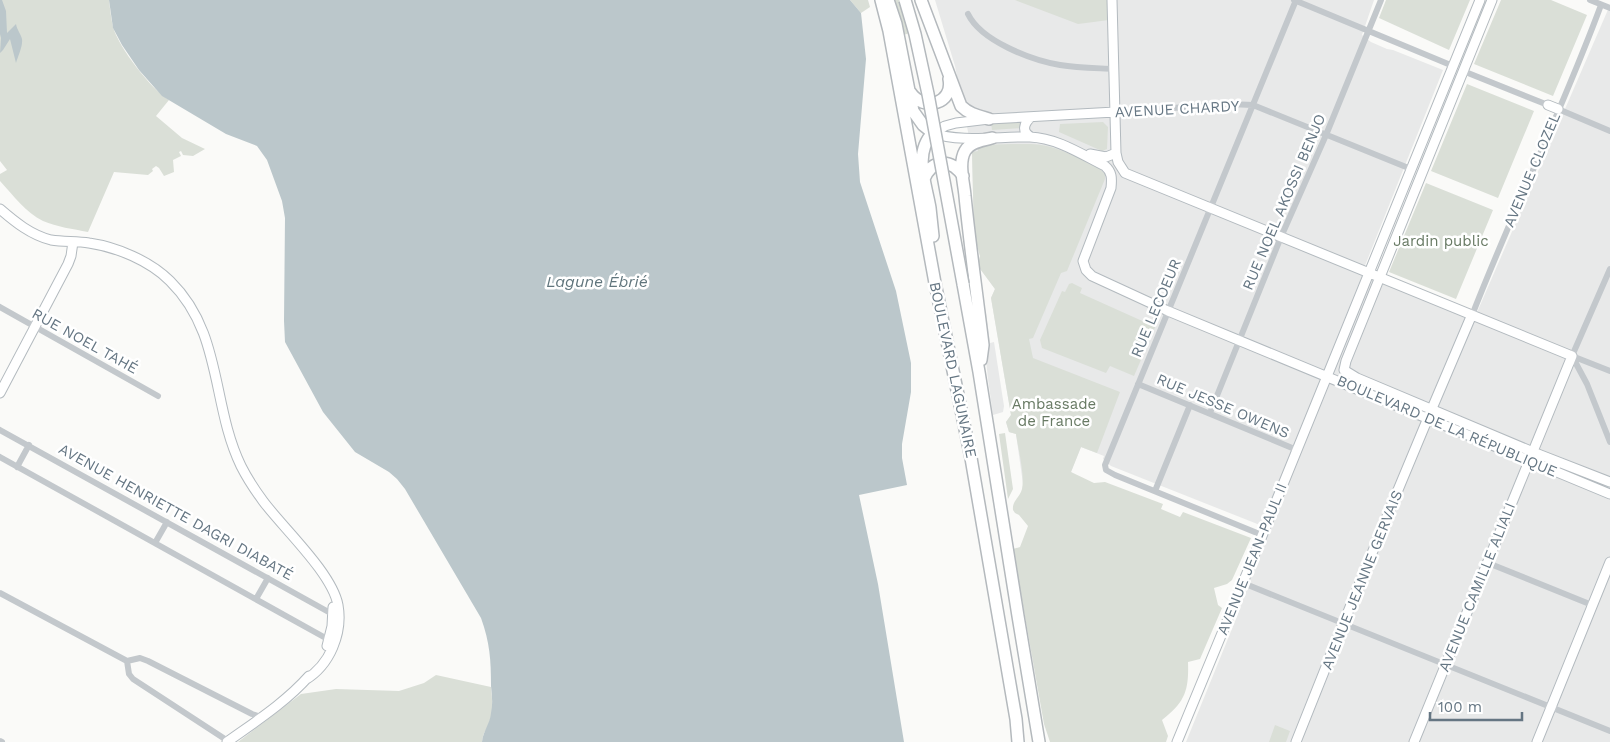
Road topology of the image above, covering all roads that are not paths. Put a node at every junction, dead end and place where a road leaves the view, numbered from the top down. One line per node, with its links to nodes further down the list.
1 (881, 0): 47 (highway, BOULEVARD LAGUNAIRE)
2 (888, 0): 19 (highway)
3 (905, 0): 56 (highway, BOULEVARD LAGUNAIRE, bridge)
4 (922, 0): 17 (highway)
5 (1112, 0): 16 (street)
6 (1295, 0): 14 (street); 20 (street, RUE LECOEUR)
7 (1382, 0): 14 (street, RUE NOEL AKOSSI BENJO)
8 (1480, 0): 15 (street, BOULEVARD DE LA RÉPUBLIQUE)
9 (1492, 0): 18 (street, BOULEVARD DE LA RÉPUBLIQUE)
10 (1590, 0): 11 (street)
11 (1601, 5): 12 (street); 22 (street, AVENUE CLOZEL)
12 (1610, 8)
13 (968, 14): 16 (street)
14 (1370, 31): 15 (street); 28 (street, RUE NOEL AKOSSI BENJO)
15 (1453, 66): 18 (street); 33 (street, BOULEVARD DE LA RÉPUBLIQUE)
16 (1114, 69): 23 (street)
17 (947, 70): 19 (highway); 25 (highway)
18 (1463, 71): 21 (street); 46 (street, BOULEVARD DE LA RÉPUBLIQUE)
19 (909, 90): 27 (highway)
20 (1253, 105): 23 (street, AVENUE CHARDY); 28 (street, AVENUE CHARDY); 39 (street, RUE LECOEUR)
21 (1548, 105): 22 (street)
22 (1558, 109): 26 (street); 50 (street, AVENUE CLOZEL)
23 (1115, 112): 24 (street, AVENUE CHARDY); 32 (street)
24 (1031, 117): 25 (street, AVENUE CHARDY); 29 (street)
25 (989, 119): 27 (street, AVENUE CHARDY)
26 (1610, 131)
27 (933, 133): 30 (street); 36 (highway)
28 (1326, 135): 33 (street, AVENUE CHARDY); 42 (street, RUE NOEL AKOSSI BENJO)
29 (1031, 137): 30 (street); 31 (street)
30 (992, 138): 35 (highway)
31 (1073, 150): 32 (street); 37 (street)
32 (1116, 153): 34 (street)
33 (1411, 169): 45 (street, BOULEVARD DE LA RÉPUBLIQUE)
34 (1125, 173): 37 (street); 39 (street)
35 (963, 176): 36 (highway); 56 (highway)
36 (924, 180): 47 (highway)
37 (1111, 188): 49 (street)
38 (0, 204): 41 (street)
39 (1212, 208): 42 (street); 49 (street, RUE LECOEUR)
40 (0, 209): 41 (street)
41 (10, 218): 43 (street)
42 (1281, 237): 45 (street); 52 (street, RUE NOEL AKOSSI BENJO)
43 (73, 242): 51 (street); 85 (street)
44 (1610, 269): 53 (street)
45 (1368, 272): 46 (street); 57 (street, BOULEVARD DE LA RÉPUBLIQUE)
46 (1379, 277): 50 (street); 54 (street, BOULEVARD DE LA RÉPUBLIQUE)
47 (935, 283): 94 (highway, BOULEVARD LAGUNAIRE)
48 (0, 307): 51 (street, RUE NOEL TAHÉ)
49 (1168, 311): 52 (street); 58 (street, RUE LECOEUR)
50 (1471, 317): 53 (street); 62 (street, AVENUE CLOZEL)
51 (34, 327): 59 (street); 60 (street, RUE NOEL TAHÉ)
52 (1240, 340): 57 (street); 63 (street, RUE NOEL AKOSSI BENJO)
53 (1572, 356): 55 (street); 66 (street); 69 (street, AVENUE CAMILLE ALIALI)
54 (1344, 370): 57 (street); 62 (street, BOULEVARD DE LA RÉPUBLIQUE)
55 (1610, 371)
56 (979, 372): 95 (highway, BOULEVARD LAGUNAIRE)
57 (1326, 376): 64 (street, BOULEVARD DE LA RÉPUBLIQUE); 68 (street, AVENUE JEAN-PAUL II)
58 (1138, 384): 61 (street, RUE JESSE OWENS); 73 (street, RUE LECOEUR)
59 (0, 393)
60 (158, 396)
61 (1190, 405): 63 (street, RUE JESSE OWENS); 73 (street)
62 (1432, 408): 64 (street, AVENUE CLOZEL); 69 (street, BOULEVARD DE LA RÉPUBLIQUE)
63 (1210, 413): 68 (street, RUE JESSE OWENS)
64 (1428, 418): 69 (street, BOULEVARD DE LA RÉPUBLIQUE); 86 (street, AVENUE JEANNE GERVAIS)
65 (0, 430): 67 (street, AVENUE HENRIETTE DAGRI DIABATÉ)
66 (1610, 442)
67 (29, 445): 71 (street); 75 (street, AVENUE HENRIETTE DAGRI DIABATÉ)
68 (1297, 450): 76 (street, AVENUE JEAN-PAUL II)
69 (1531, 456): 72 (street, BOULEVARD DE LA RÉPUBLIQUE); 74 (street, BOULEVARD DE LA RÉPUBLIQUE); 79 (street, AVENUE CAMILLE ALIALI)
70 (0, 457): 71 (street)
71 (17, 467): 77 (street)
72 (1610, 482)
73 (1155, 491): 76 (street, RUE LECOEUR)
74 (1610, 494)
75 (167, 522): 77 (street); 80 (street, AVENUE HENRIETTE DAGRI DIABATÉ)
76 (1262, 535): 81 (street, AVENUE JEAN-PAUL II)
77 (156, 543): 83 (street)
78 (1610, 562): 84 (street)
79 (1488, 563): 84 (street); 89 (street, AVENUE CAMILLE ALIALI)
80 (268, 578): 83 (street); 85 (street, AVENUE HENRIETTE DAGRI DIABATÉ)
81 (1243, 583): 86 (street); 96 (street, AVENUE JEAN-PAUL II)
82 (0, 593): 88 (street)
83 (256, 599): 87 (street)
84 (1592, 606): 90 (street)
85 (336, 616): 87 (street)
86 (1342, 624): 89 (street); 97 (street, AVENUE JEANNE GERVAIS)
87 (332, 641): 91 (street)
88 (127, 661): 91 (street); 93 (street)
89 (1446, 664): 90 (street); 98 (street, AVENUE CAMILLE ALIALI)
90 (1550, 707): 92 (street); 99 (street)
91 (261, 717): 93 (street)
92 (1610, 731)
93 (228, 742)
94 (1018, 742)
95 (1039, 742)
96 (1177, 742)
97 (1296, 742)
98 (1414, 742)
99 (1537, 742)

